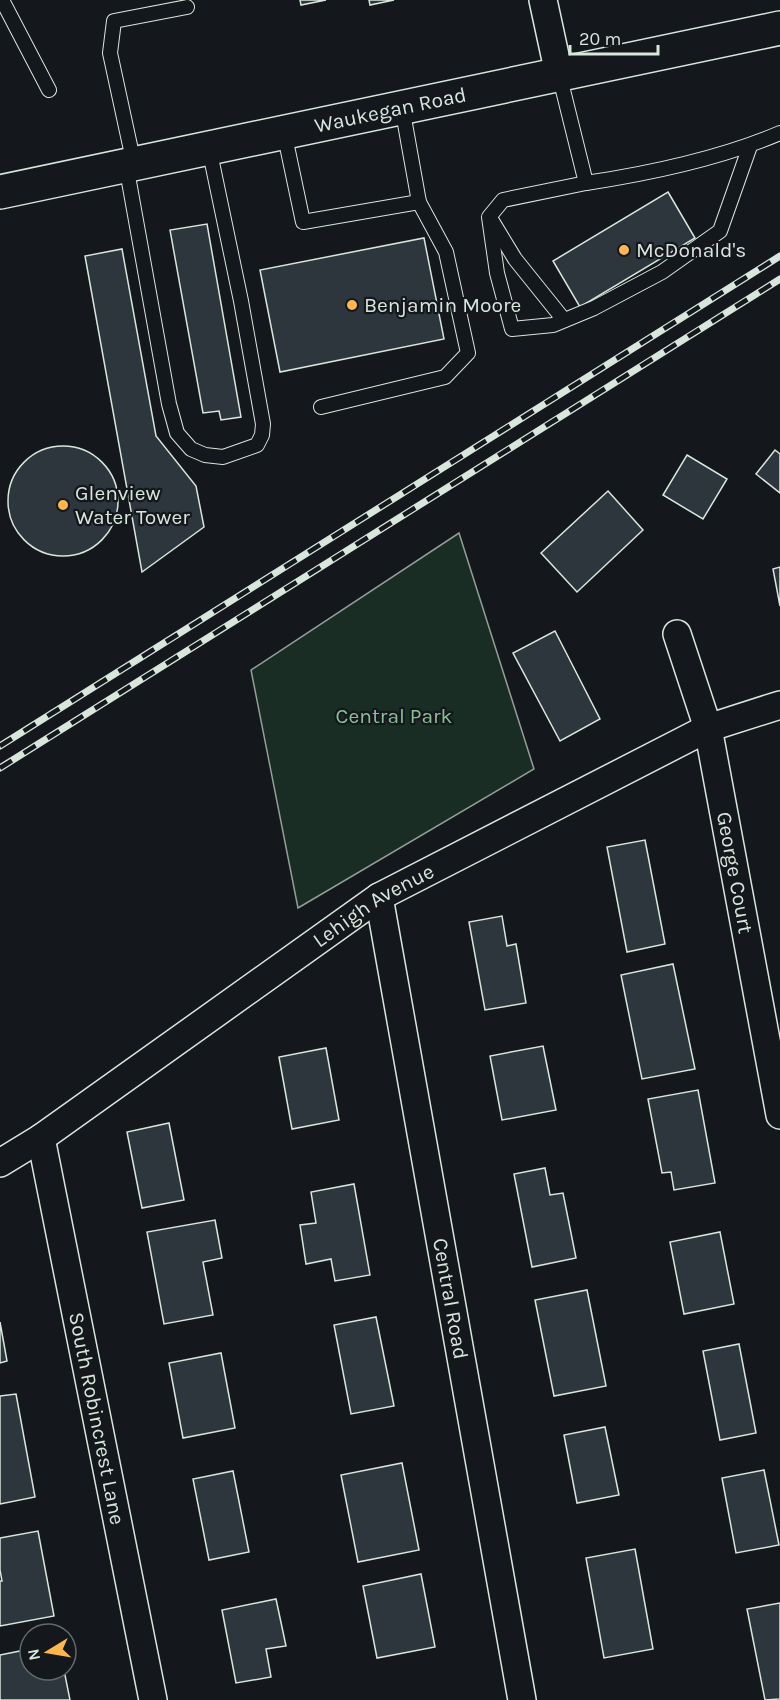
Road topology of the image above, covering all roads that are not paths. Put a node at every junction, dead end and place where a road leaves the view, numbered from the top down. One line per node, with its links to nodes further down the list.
1 (2, 0): 6 (lane)
2 (543, 0): 5 (street)
3 (187, 8): 12 (lane)
4 (780, 28): 5 (main road, Waukegan Road)
5 (559, 74): 7 (main road, Waukegan Road); 13 (lane)
6 (49, 90)
7 (402, 107): 8 (main road, Waukegan Road); 15 (lane)
8 (284, 132): 11 (main road, Waukegan Road); 15 (lane)
9 (780, 133): 10 (lane)
10 (750, 146): 13 (lane); 17 (lane)
11 (209, 148): 12 (main road, Waukegan Road); 12 (lane)
12 (130, 164): 14 (main road, Waukegan Road)
13 (586, 183): 16 (lane)
14 (0, 192)
15 (419, 202): 18 (lane)
16 (489, 217): 17 (lane); 17 (lane)
17 (564, 320)
18 (321, 407)
19 (677, 634): 21 (street, George Court)
20 (780, 705): 21 (street, Lehigh Avenue)
21 (708, 728): 22 (street, Lehigh Avenue); 23 (street, George Court)
22 (379, 897): 24 (street, Lehigh Avenue); 27 (street, Central Road)
23 (780, 1115)
24 (41, 1138): 25 (street, Lehigh Avenue); 26 (street, South Robincrest Lane)
25 (0, 1163)
26 (153, 1700)
27 (522, 1700)

